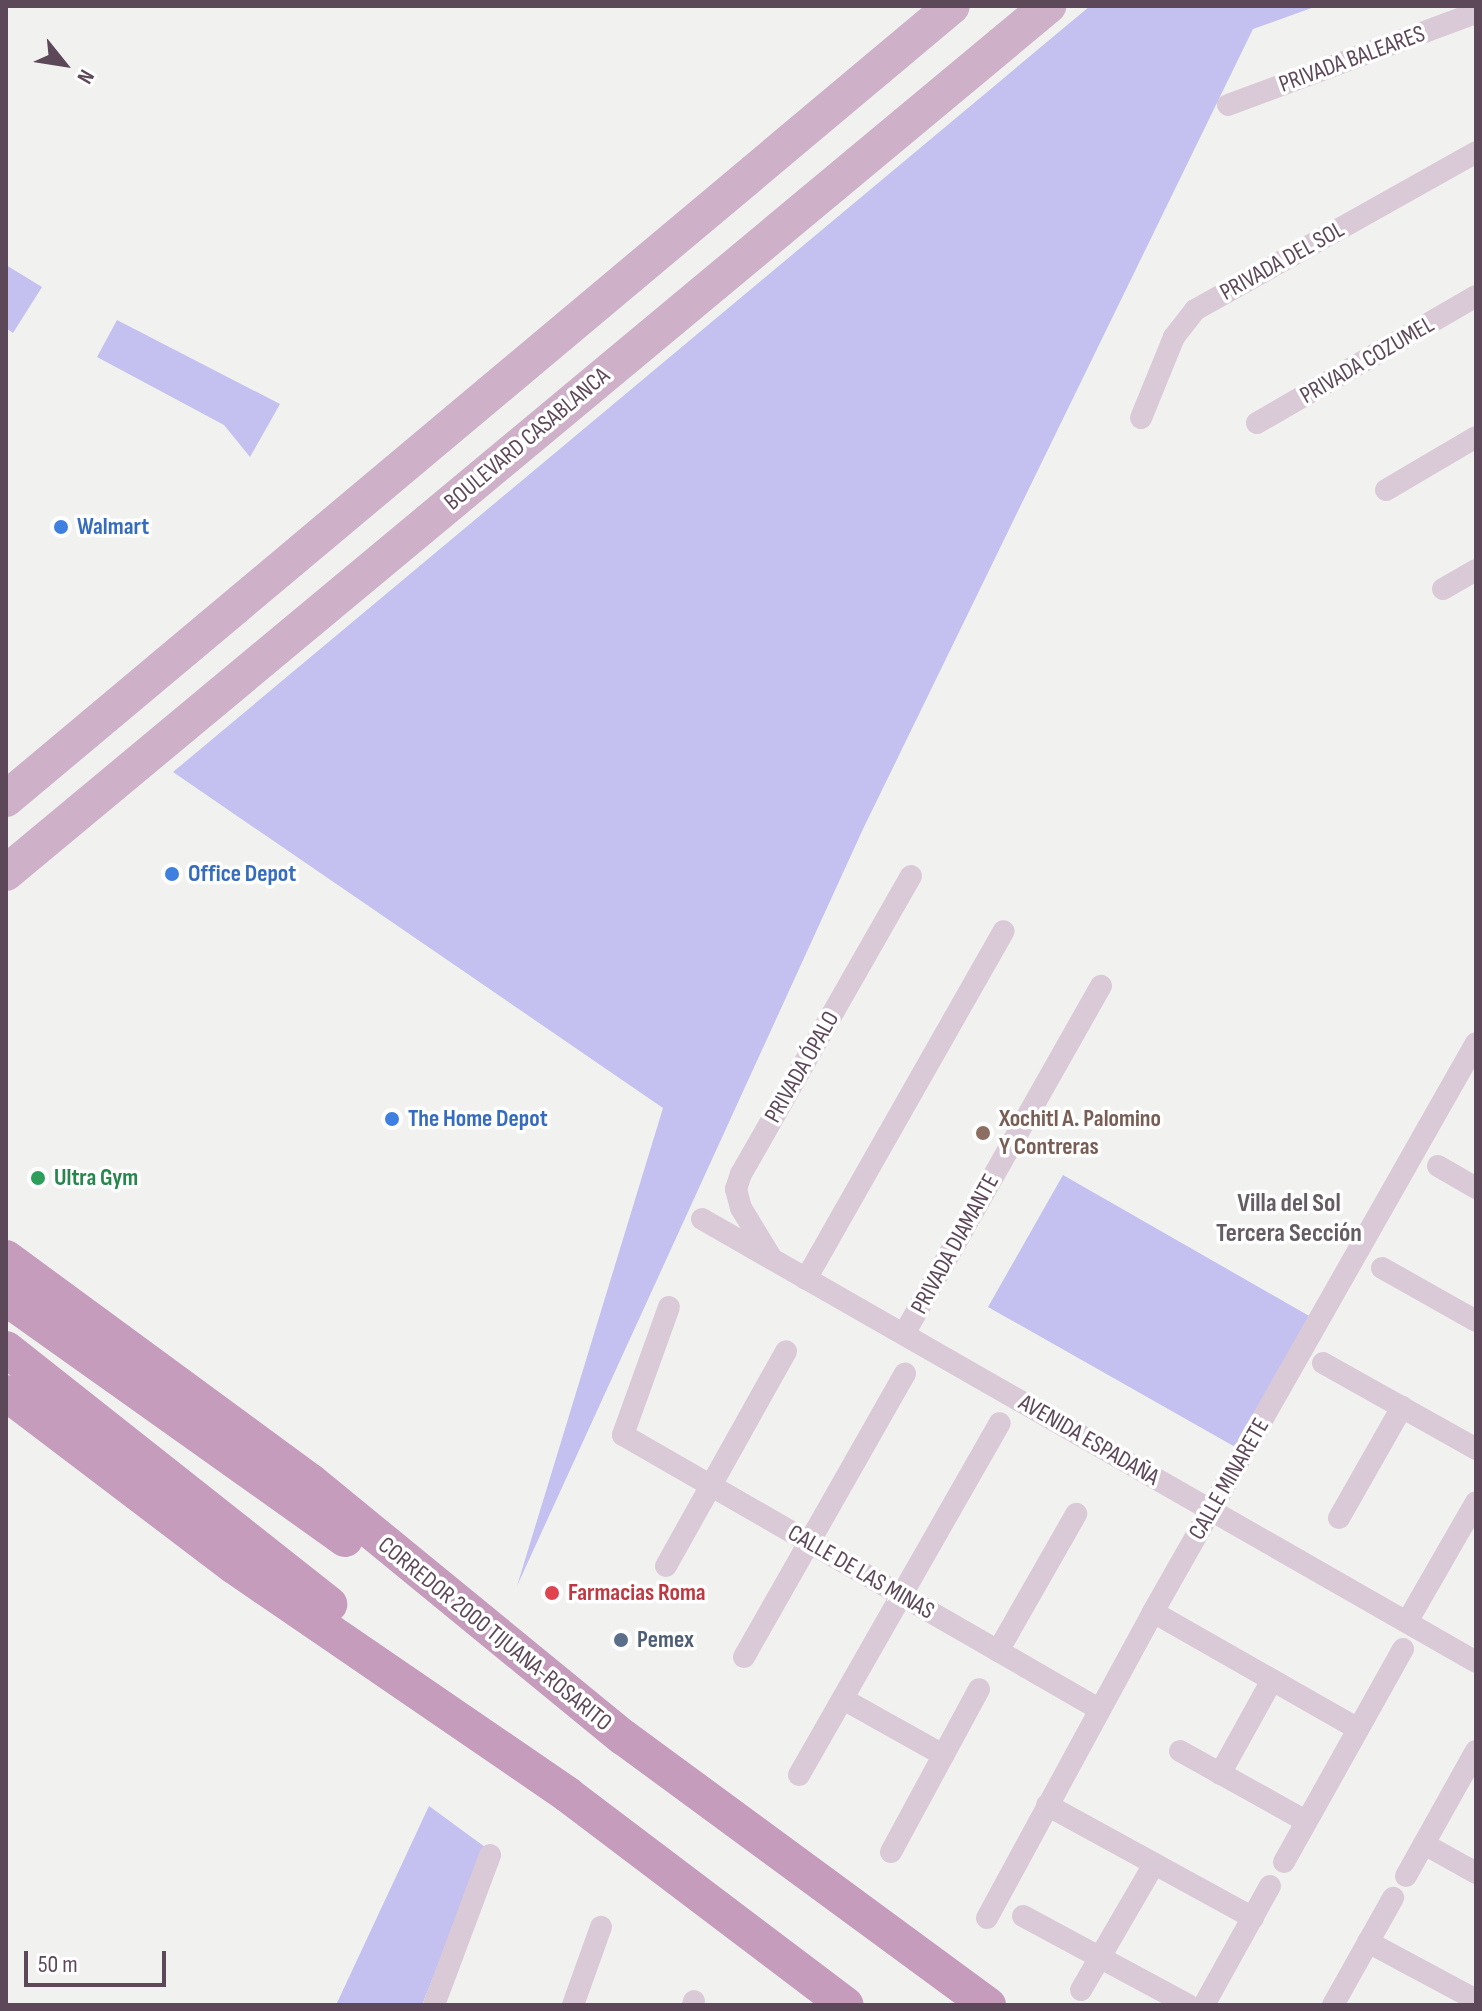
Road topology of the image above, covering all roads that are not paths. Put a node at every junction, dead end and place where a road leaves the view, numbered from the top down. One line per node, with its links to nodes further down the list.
1 (952, 6): 13 (main road)
2 (1048, 6): 14 (main road, BOULEVARD CASABLANCA)
3 (1476, 13): 4 (street, PRIVADA BALEARES)
4 (1228, 105)
5 (1476, 152): 7 (street, PRIVADA DEL SOL)
6 (1476, 296): 8 (street, PRIVADA COZUMEL)
7 (1141, 418)
8 (1257, 423)
9 (1476, 437): 10 (street)
10 (1386, 490)
11 (1476, 570): 12 (street)
12 (1443, 589)
13 (6, 799)
14 (6, 873)
15 (911, 876): 23 (street, PRIVADA ÓPALO)
16 (1004, 931): 25 (street)
17 (1101, 986): 29 (street, PRIVADA DIAMANTE)
18 (1476, 1043): 41 (street, CALLE MINARETE)
19 (1438, 1166): 20 (street)
20 (1476, 1188)
21 (702, 1219): 23 (street, AVENIDA ESPADAÑA)
22 (6, 1258): 38 (highway, CORREDOR 2000 TIJUANA-ROSARITO)
23 (773, 1261): 25 (street, AVENIDA ESPADAÑA)
24 (1382, 1268): 28 (street)
25 (806, 1279): 29 (street, AVENIDA ESPADAÑA)
26 (6, 1298): 59 (highway)
27 (669, 1307): 39 (street, CALLE DE LAS MINAS)
28 (1476, 1321)
29 (904, 1334): 41 (street, AVENIDA ESPADAÑA)
30 (6, 1349): 65 (highway)
31 (786, 1351): 39 (street)
32 (1323, 1363): 35 (street)
33 (905, 1374): 44 (street)
34 (6, 1393): 45 (highway)
35 (1402, 1407): 37 (street); 43 (street)
36 (1000, 1423): 47 (street)
37 (1476, 1449)
38 (311, 1482): 59 (highway, CORREDOR 2000 TIJUANA-ROSARITO); 84 (highway)
39 (711, 1486): 44 (street, CALLE DE LAS MINAS); 46 (street)
40 (1476, 1502): 49 (street)
41 (1211, 1510): 48 (street, CALLE MINARETE); 49 (street, AVENIDA ESPADAÑA)
42 (1076, 1514): 51 (street)
43 (1339, 1518)
44 (809, 1542): 47 (street, CALLE DE LAS MINAS); 52 (street)
45 (234, 1566): 65 (highway); 88 (highway)
46 (666, 1566)
47 (902, 1595): 51 (street, CALLE DE LAS MINAS); 56 (street)
48 (1153, 1612): 54 (street); 57 (street, CALLE MINARETE)
49 (1407, 1622): 53 (street, AVENIDA ESPADAÑA)
50 (1403, 1649): 58 (street)
51 (998, 1651): 57 (street, CALLE DE LAS MINAS)
52 (744, 1657)
53 (1476, 1662)
54 (1272, 1680): 58 (street); 63 (street)
55 (979, 1689): 62 (street)
56 (843, 1699): 62 (street); 64 (street)
57 (1099, 1709): 66 (street, CALLE MINARETE)
58 (1358, 1729): 67 (street)
59 (623, 1737): 84 (highway, CORREDOR 2000 TIJUANA-ROSARITO)
60 (1180, 1751): 63 (street)
61 (1476, 1751): 68 (street)
62 (943, 1755): 69 (street)
63 (1220, 1774): 67 (street)
64 (799, 1775)
65 (568, 1795): 89 (highway)
66 (1047, 1805): 72 (street); 78 (street, CALLE MINARETE)
67 (1306, 1821): 71 (street)
68 (1424, 1844): 73 (street); 74 (street)
69 (891, 1852)
70 (490, 1855): 86 (street)
71 (1284, 1862)
72 (1154, 1864): 79 (street); 82 (street)
73 (1476, 1873)
74 (1406, 1876)
75 (1270, 1886): 79 (street)
76 (1393, 1898): 81 (street)
77 (1023, 1916): 82 (street)
78 (987, 1918)
79 (1253, 1918): 91 (street)
80 (601, 1927): 87 (street)
81 (1368, 1942): 85 (street); 92 (street)
82 (1100, 1957): 83 (street); 90 (street)
83 (1081, 1990)
84 (982, 2000)
85 (1476, 2000)
86 (434, 2005)
87 (573, 2005)
88 (808, 2005)
89 (846, 2005)
90 (1188, 2005)
91 (1204, 2005)
92 (1333, 2005)

